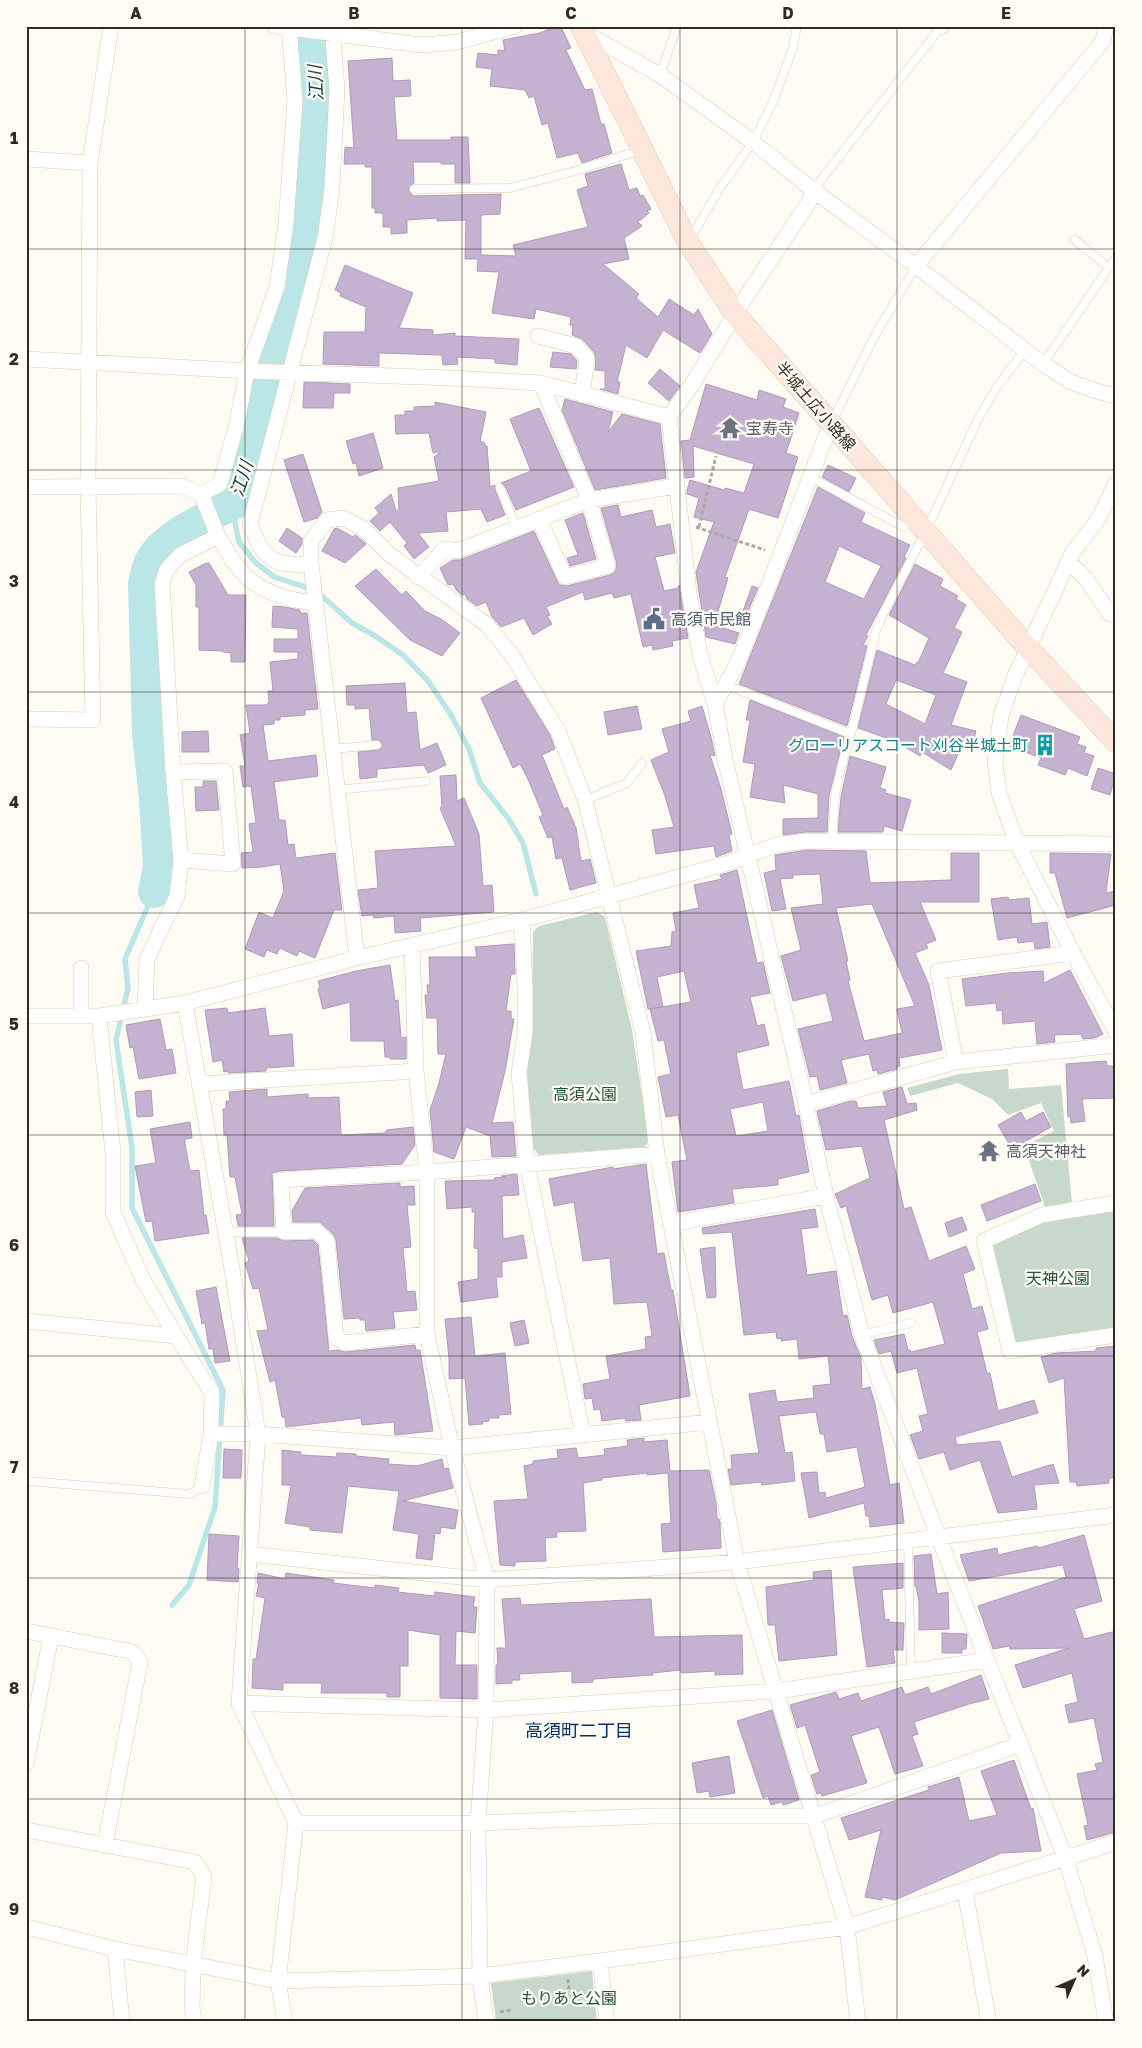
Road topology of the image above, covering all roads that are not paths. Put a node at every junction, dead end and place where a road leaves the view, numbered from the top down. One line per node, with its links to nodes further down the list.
1 (111, 26): 14 (street)
2 (515, 26): 9 (street)
3 (677, 26): 10 (lane)
4 (797, 26): 11 (lane)
5 (1106, 26): 20 (street)
6 (286, 27): 9 (street); 28 (street)
7 (941, 27): 16 (lane)
8 (583, 30): 10 (street); 12 (main road, 半城土広小路線)
9 (332, 32): 29 (street)
10 (660, 75): 11 (street)
11 (753, 142): 16 (street); 18 (lane)
12 (643, 149): 15 (lane); 18 (main road, 半城土広小路線)
13 (26, 159): 14 (street)
14 (90, 163): 26 (street)
15 (414, 189)
16 (813, 190): 20 (street); 22 (street)
17 (1075, 240): 21 (lane)
18 (688, 242): 22 (main road, 半城土広小路線)
19 (1116, 257): 21 (lane)
20 (916, 266): 24 (street); 34 (lane)
21 (1108, 267): 27 (lane)
22 (735, 314): 33 (street); 34 (main road, 半城土広小路線)
23 (538, 336): 31 (street)
24 (1025, 350): 27 (street); 46 (lane)
25 (26, 359): 26 (street)
26 (89, 362): 28 (street); 39 (street)
27 (1043, 364): 32 (street)
28 (248, 371): 29 (street); 41 (street)
29 (289, 373): 30 (street); 49 (street)
30 (541, 383): 31 (street); 42 (street)
31 (582, 395): 33 (street)
32 (1116, 396)
33 (669, 417): 37 (street)
34 (831, 423): 35 (street); 46 (main road, 半城土広小路線)
35 (810, 477): 44 (lane); 54 (street)
36 (1116, 483): 48 (street)
37 (676, 486): 42 (street); 55 (street)
38 (26, 487): 39 (street)
39 (88, 488): 41 (street); 56 (street)
40 (500, 488): 45 (lane)
41 (201, 495): 47 (street)
42 (589, 500): 43 (street); 43 (street)
43 (539, 519): 45 (street)
44 (904, 527)
45 (518, 528): 50 (street)
46 (926, 533): 53 (main road, 半城土広小路線); 57 (lane)
47 (218, 536): 51 (street); 62 (street)
48 (1069, 562): 52 (street); 53 (street)
49 (312, 571): 50 (street); 51 (street)
50 (418, 577): 65 (street)
51 (315, 602): 60 (street)
52 (1116, 615)
53 (1028, 648): 58 (main road, 半城土広小路線); 67 (street)
54 (726, 686): 55 (street); 57 (lane)
55 (715, 704): 69 (street)
56 (26, 719)
57 (851, 734): 66 (lane)
58 (1116, 742)
59 (377, 745): 60 (lane)
60 (332, 749): 64 (street)
61 (642, 763): 65 (lane)
62 (173, 772): 70 (street); 70 (street)
63 (426, 781): 64 (lane)
64 (337, 790): 75 (street)
65 (585, 800): 71 (street)
66 (832, 842): 67 (street); 69 (street)
67 (1017, 843): 68 (street); 74 (street)
68 (1116, 844)
69 (749, 855): 71 (street); 87 (street)
70 (181, 860): 78 (street)
71 (608, 896): 72 (street); 88 (street)
72 (522, 920): 73 (street); 89 (street)
73 (412, 945): 75 (street); 85 (street)
74 (1073, 953): 82 (street); 84 (street)
75 (357, 958): 77 (street)
76 (81, 968): 80 (street)
77 (185, 1004): 78 (street); 86 (street)
78 (145, 1008): 81 (street)
79 (26, 1016): 80 (street)
80 (81, 1016): 81 (street)
81 (99, 1016): 101 (street)
82 (1116, 1032)
83 (1116, 1045): 84 (street)
84 (956, 1062): 87 (street)
85 (416, 1071): 86 (street); 90 (street)
86 (199, 1084): 94 (street)
87 (806, 1104): 91 (street)
88 (657, 1154): 89 (street); 93 (street)
89 (527, 1164): 90 (street); 105 (street)
90 (427, 1172): 95 (street); 98 (street)
91 (826, 1196): 93 (street); 99 (street)
92 (1116, 1203): 100 (street)
93 (670, 1224): 102 (street)
94 (226, 1232): 95 (lane); 104 (street)
95 (284, 1232): 98 (street)
96 (26, 1321): 101 (street)
97 (911, 1323): 99 (lane)
98 (427, 1334): 106 (street)
99 (862, 1335): 110 (street)
100 (1116, 1335)
101 (176, 1336): 103 (street)
102 (710, 1422): 105 (street); 113 (street)
103 (211, 1434): 104 (street); 108 (street)
104 (258, 1434): 106 (street); 112 (street)
105 (583, 1434): 106 (street)
106 (452, 1448): 114 (street)
107 (26, 1481): 108 (lane)
108 (202, 1486)
109 (1116, 1514): 110 (street)
110 (938, 1536): 111 (street); 117 (street)
111 (908, 1541): 113 (street); 118 (lane)
112 (250, 1554): 114 (street); 120 (street)
113 (737, 1562): 114 (street); 119 (street)
114 (486, 1580): 121 (street)
115 (26, 1631): 116 (street)
116 (51, 1636): 123 (street); 129 (street)
117 (987, 1660): 118 (street); 122 (street)
118 (911, 1671): 119 (street)
119 (777, 1691): 121 (street); 124 (street)
120 (239, 1703): 121 (street); 126 (street)
121 (486, 1710): 125 (street)
122 (1021, 1744): 124 (street); 130 (street)
123 (26, 1764)
124 (815, 1816): 125 (street); 133 (street)
125 (478, 1823): 126 (street); 137 (street)
126 (296, 1824): 138 (street)
127 (26, 1830): 129 (street)
128 (1116, 1842): 130 (street)
129 (105, 1845): 136 (street)
130 (1065, 1857): 131 (street); 146 (street)
131 (965, 1891): 133 (street); 145 (street)
132 (26, 1927): 134 (street)
133 (847, 1927): 135 (street); 144 (street)
134 (115, 1949): 136 (street); 139 (street)
135 (600, 1961): 137 (street); 143 (street)
136 (193, 1965): 138 (street); 140 (street)
137 (480, 1976): 138 (street); 142 (street)
138 (278, 1981): 141 (street)
139 (122, 2022)
140 (195, 2022)
141 (285, 2022)
142 (486, 2022)
143 (607, 2022)
144 (858, 2022)
145 (988, 2022)
146 (1106, 2022)

